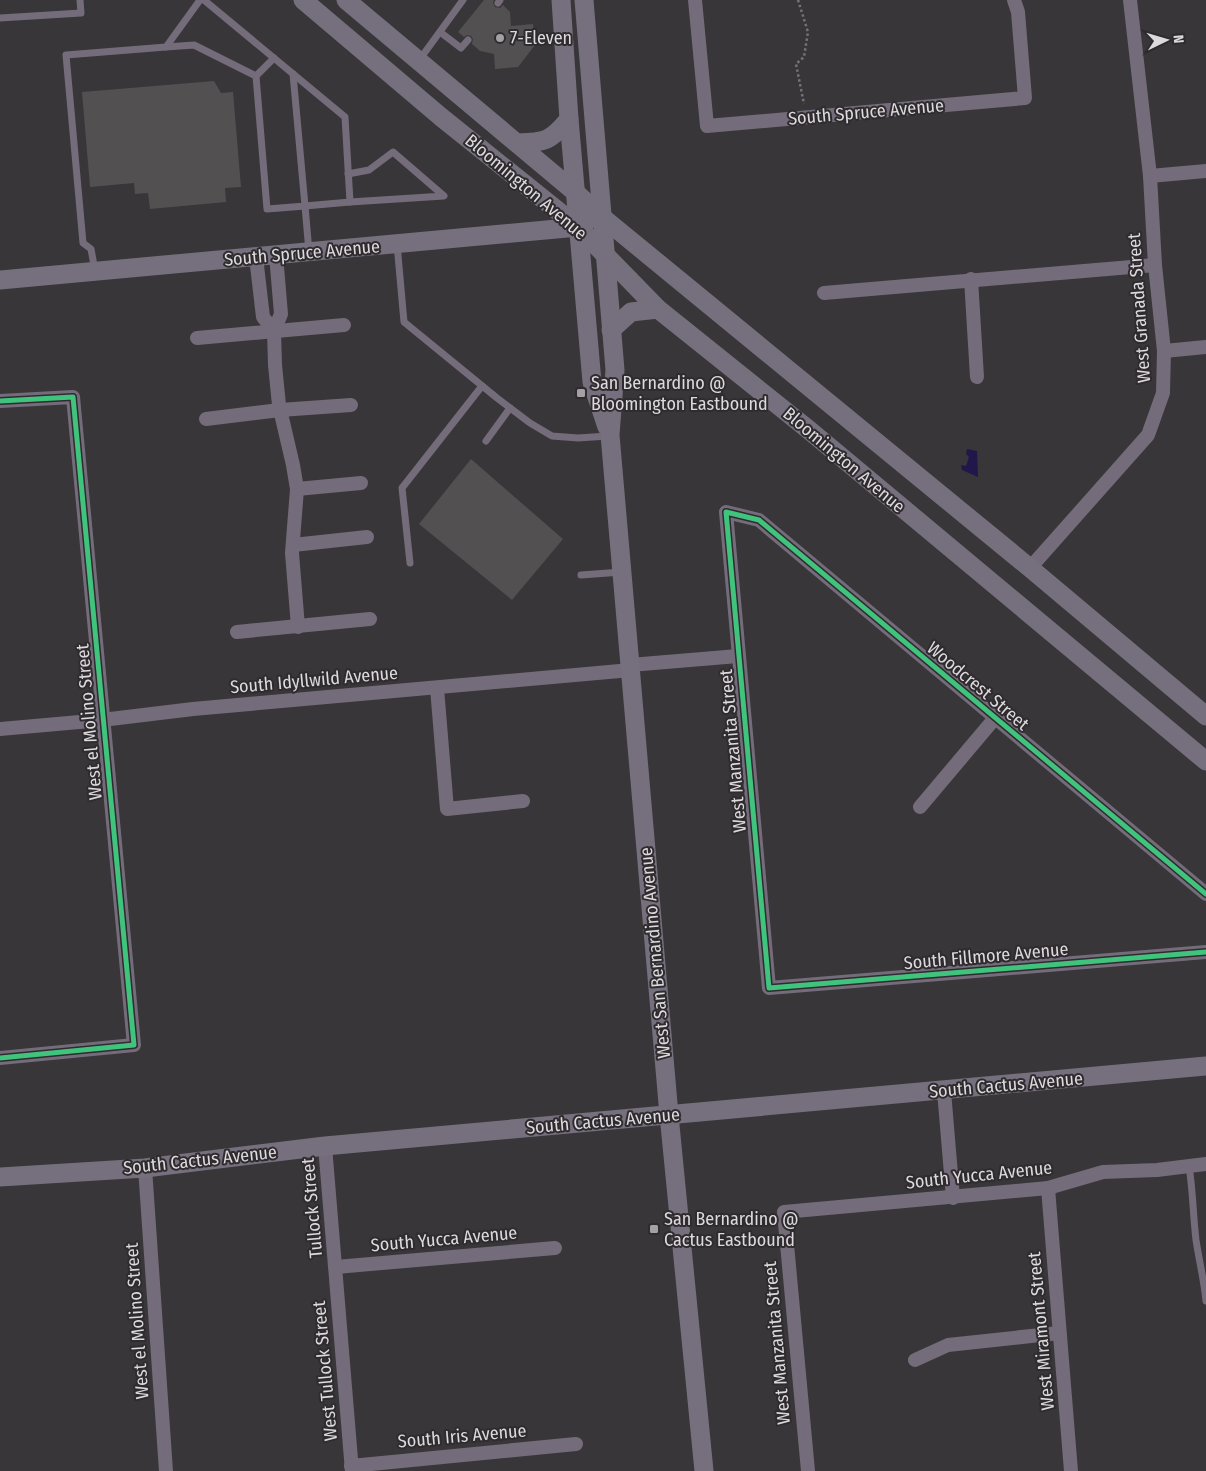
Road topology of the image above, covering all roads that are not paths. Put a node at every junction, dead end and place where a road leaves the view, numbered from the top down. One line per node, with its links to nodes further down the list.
1 (80, 0): 12 (lane)
2 (200, 0): 15 (lane)
3 (204, 0): 16 (lane)
4 (303, 0): 29 (main road, Bloomington Avenue)
5 (346, 0): 17 (main road, Bloomington Avenue)
6 (463, 0): 13 (lane)
7 (561, 0): 20 (main road, West San Bernardino Avenue)
8 (584, 0): 28 (main road, West San Bernardino Avenue)
9 (695, 0): 10 (street, South Spruce Avenue)
10 (1014, 0)
11 (1130, 0): 24 (street, West Granada Street)
12 (0, 18)
13 (440, 32): 14 (lane); 17 (lane)
14 (468, 40)
15 (166, 47): 19 (lane); 36 (lane)
16 (274, 58): 18 (lane); 19 (lane)
17 (418, 62): 21 (main road, Bloomington Avenue)
18 (293, 74): 23 (lane); 27 (lane)
19 (256, 76): 27 (lane)
20 (569, 119): 21 (main road); 25 (main road, West San Bernardino Avenue)
21 (517, 143): 25 (main road, Bloomington Avenue)
22 (1206, 171): 24 (street)
23 (348, 174): 26 (lane); 26 (lane)
24 (1150, 176): 35 (street, West Granada Street)
25 (575, 192): 28 (main road, Bloomington Avenue); 29 (main road, West San Bernardino Avenue)
26 (350, 202): 27 (lane)
27 (305, 206): 31 (lane)
28 (602, 216): 29 (main road, South Spruce Avenue); 34 (main road, West San Bernardino Avenue); 62 (main road, Bloomington Avenue)
29 (578, 227): 30 (main road, South Spruce Avenue); 34 (main road, Bloomington Avenue); 54 (main road, West San Bernardino Avenue)
30 (397, 244): 31 (main road, South Spruce Avenue); 48 (lane)
31 (309, 252): 32 (main road, South Spruce Avenue)
32 (276, 256): 33 (main road, South Spruce Avenue); 43 (street)
33 (256, 257): 36 (main road, South Spruce Avenue); 43 (street)
34 (606, 257): 40 (main road, Bloomington Avenue); 42 (main road, West San Bernardino Avenue)
35 (1155, 264): 37 (street); 46 (street, West Granada Street)
36 (95, 272): 38 (main road, South Spruce Avenue)
37 (971, 279): 39 (street); 47 (street)
38 (0, 280)
39 (824, 292)
40 (658, 309): 42 (main road); 75 (main road, Bloomington Avenue)
41 (344, 325): 43 (street)
42 (611, 330): 54 (main road, West San Bernardino Avenue)
43 (274, 332): 44 (street); 52 (street)
44 (197, 338)
45 (1206, 347): 46 (street)
46 (1164, 351): 62 (street, West Granada Street)
47 (977, 377)
48 (482, 386): 51 (lane); 61 (lane)
49 (0, 401): 73 (street, West el Molino Street)
50 (351, 405): 52 (street)
51 (510, 408): 54 (lane); 55 (lane)
52 (280, 410): 53 (street); 57 (street)
53 (206, 419)
54 (610, 436): 63 (main road, West San Bernardino Avenue)
55 (486, 442)
56 (361, 484): 57 (street)
57 (297, 490): 60 (street)
58 (726, 512): 68 (street, West Manzanita Street); 72 (street, Woodcrest Street)
59 (367, 537): 60 (street)
60 (293, 545): 66 (street)
61 (410, 563)
62 (1030, 568): 71 (main road, Bloomington Avenue)
63 (622, 572): 64 (lane); 69 (main road, West San Bernardino Avenue)
64 (581, 575)
65 (370, 619): 66 (street)
66 (298, 626): 67 (street)
67 (238, 632)
68 (738, 656): 69 (street, South Idyllwild Avenue); 80 (street, West Manzanita Street)
69 (631, 668): 70 (street, South Idyllwild Avenue); 84 (main road, West San Bernardino Avenue)
70 (437, 688): 73 (street, South Idyllwild Avenue); 76 (street)
71 (1206, 716)
72 (995, 718): 77 (street); 78 (street, Woodcrest Street)
73 (102, 720): 74 (street, South Idyllwild Avenue); 81 (street, West el Molino Street)
74 (0, 729)
75 (1206, 761)
76 (523, 801)
77 (920, 807)
78 (1206, 894)
79 (1206, 952): 80 (street, South Fillmore Avenue)
80 (769, 988)
81 (0, 1058)
82 (1206, 1066): 83 (main road, South Cactus Avenue)
83 (944, 1091): 84 (main road, South Cactus Avenue); 91 (street)
84 (669, 1115): 85 (main road, South Cactus Avenue); 101 (main road, West San Bernardino Avenue)
85 (325, 1146): 88 (main road, South Cactus Avenue); 94 (street, Tullock Street)
86 (1206, 1164): 87 (street, South Yucca Avenue)
87 (1189, 1166): 90 (street, South Yucca Avenue); 95 (lane)
88 (145, 1168): 89 (main road, South Cactus Avenue); 100 (street, West el Molino Street)
89 (0, 1177)
90 (1048, 1188): 91 (street, South Yucca Avenue); 96 (street, West Miramont Street)
91 (953, 1198): 92 (street, South Yucca Avenue)
92 (784, 1212): 102 (street, West Manzanita Street)
93 (555, 1248): 94 (street, South Yucca Avenue)
94 (336, 1267): 99 (street, West Tullock Street)
95 (1206, 1301)
96 (1059, 1334): 97 (street); 103 (street, West Miramont Street)
97 (915, 1360)
98 (576, 1444): 99 (street, South Iris Avenue)
99 (352, 1468)
100 (166, 1471)
101 (704, 1471)
102 (808, 1471)
103 (1071, 1471)

